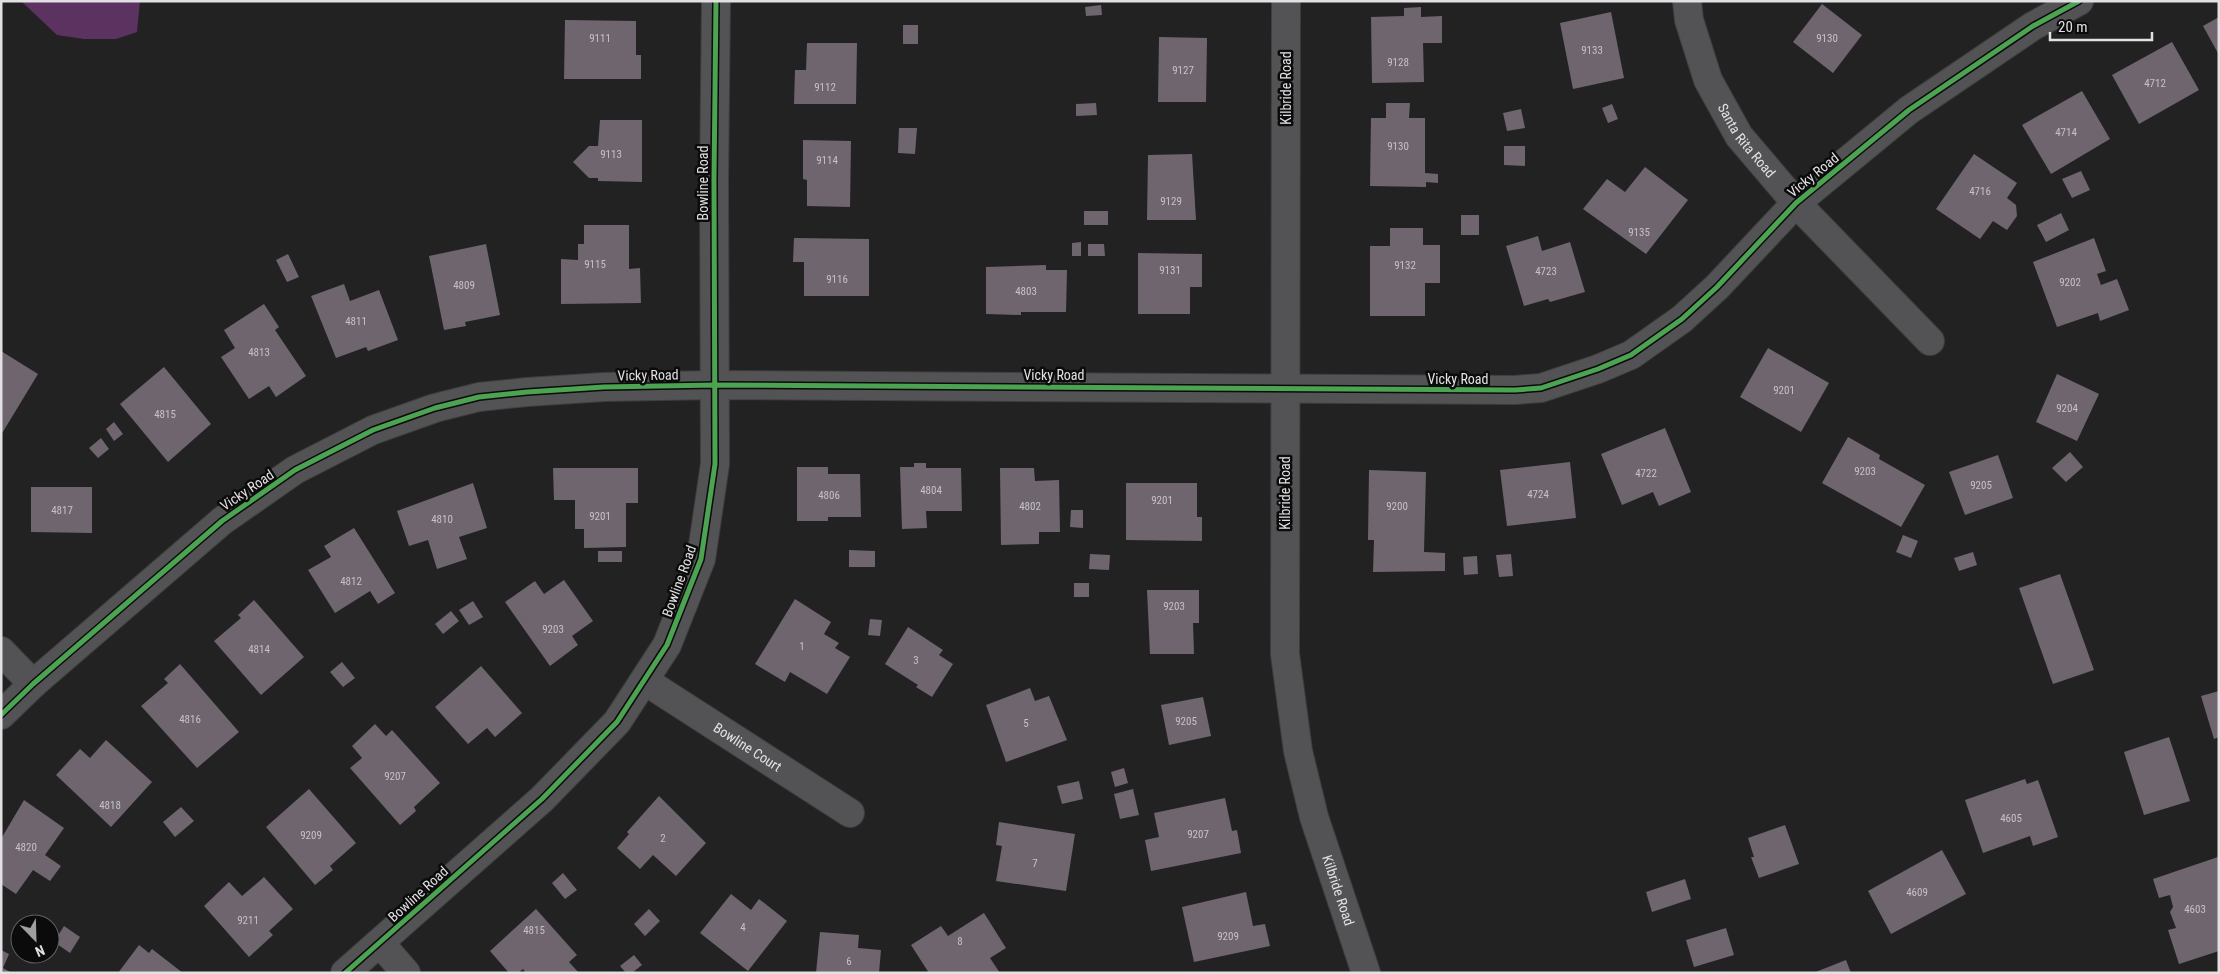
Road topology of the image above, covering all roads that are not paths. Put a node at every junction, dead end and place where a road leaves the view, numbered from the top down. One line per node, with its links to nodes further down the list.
1 (716, 1): 7 (street, Bowline Road)
2 (1286, 1): 8 (street, Kilbride Road)
3 (1687, 1): 5 (street, Santa Rita Road)
4 (2079, 1): 5 (street, Vicky Road)
5 (1796, 203): 6 (street, Santa Rita Road); 8 (street, Vicky Road)
6 (1930, 341)
7 (716, 385): 8 (street, Vicky Road); 10 (street, Bowline Road); 11 (street, Vicky Road)
8 (1285, 388): 17 (street, Kilbride Road)
9 (1, 651): 11 (street)
10 (645, 681): 13 (street, Bowline Court); 14 (street, Bowline Road)
11 (33, 684): 12 (street, Vicky Road)
12 (1, 715)
13 (850, 813)
14 (380, 943): 15 (street, Bowline Road); 16 (street)
15 (345, 973)
16 (406, 973)
17 (1366, 973)

